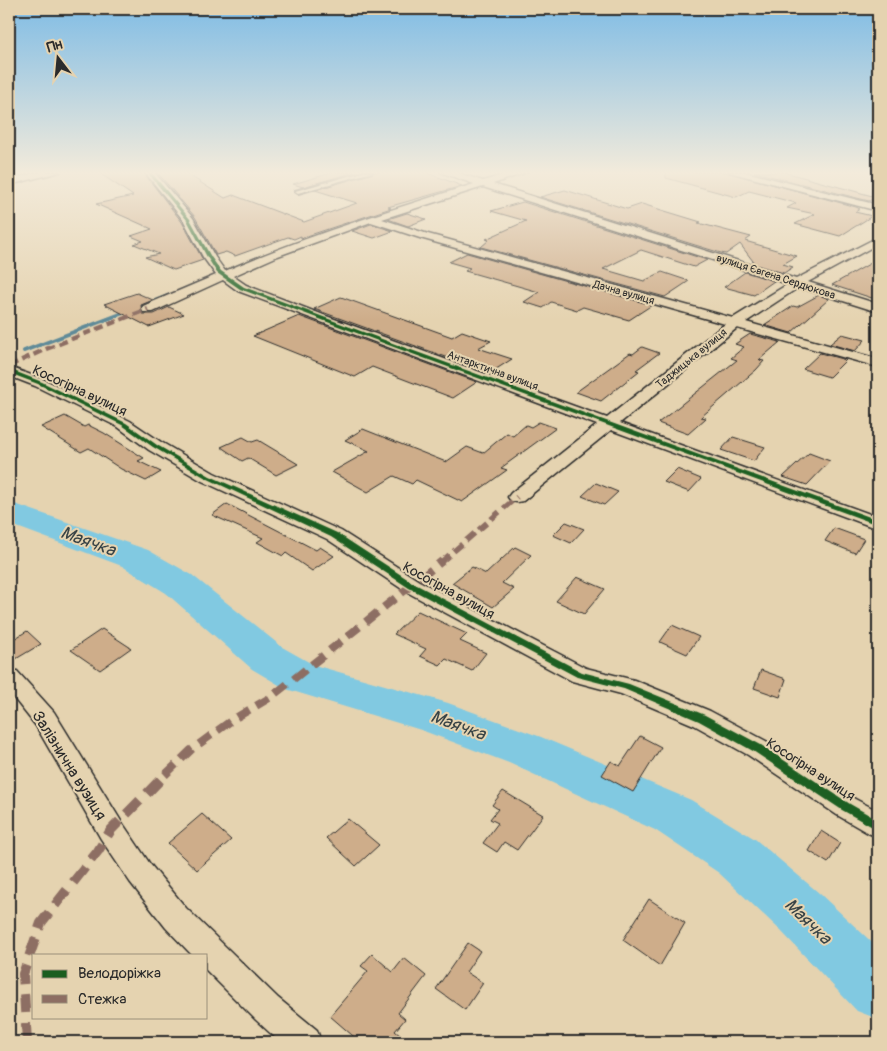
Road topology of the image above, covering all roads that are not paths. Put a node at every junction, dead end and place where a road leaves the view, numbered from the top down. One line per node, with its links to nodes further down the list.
1 (190, 221): 6 (street, Антарктична вулиця)
2 (365, 221): 6 (street)
3 (377, 221): 10 (street, Дачна вулиця)
4 (601, 221): 7 (street, вулиця Євгена Сердюкова)
5 (878, 240): 7 (street, Таджицька вулиця)
6 (226, 277): 9 (street); 13 (street, Антарктична вулиця)
7 (797, 283): 8 (street, вулиця Євгена Сердюкова); 10 (street, Таджицька вулиця)
8 (878, 308)
9 (148, 309)
10 (735, 323): 11 (street, Дачна вулиця); 13 (street, Таджицька вулиця)
11 (878, 364)
12 (9, 372): 17 (street, Косогірна вулиця)
13 (610, 424): 14 (street, Таджицька вулиця); 15 (street, Антарктична вулиця)
14 (517, 497)
15 (878, 523)
16 (9, 677): 18 (street, Залізнична вузиця)
17 (878, 825)
18 (305, 1042)

